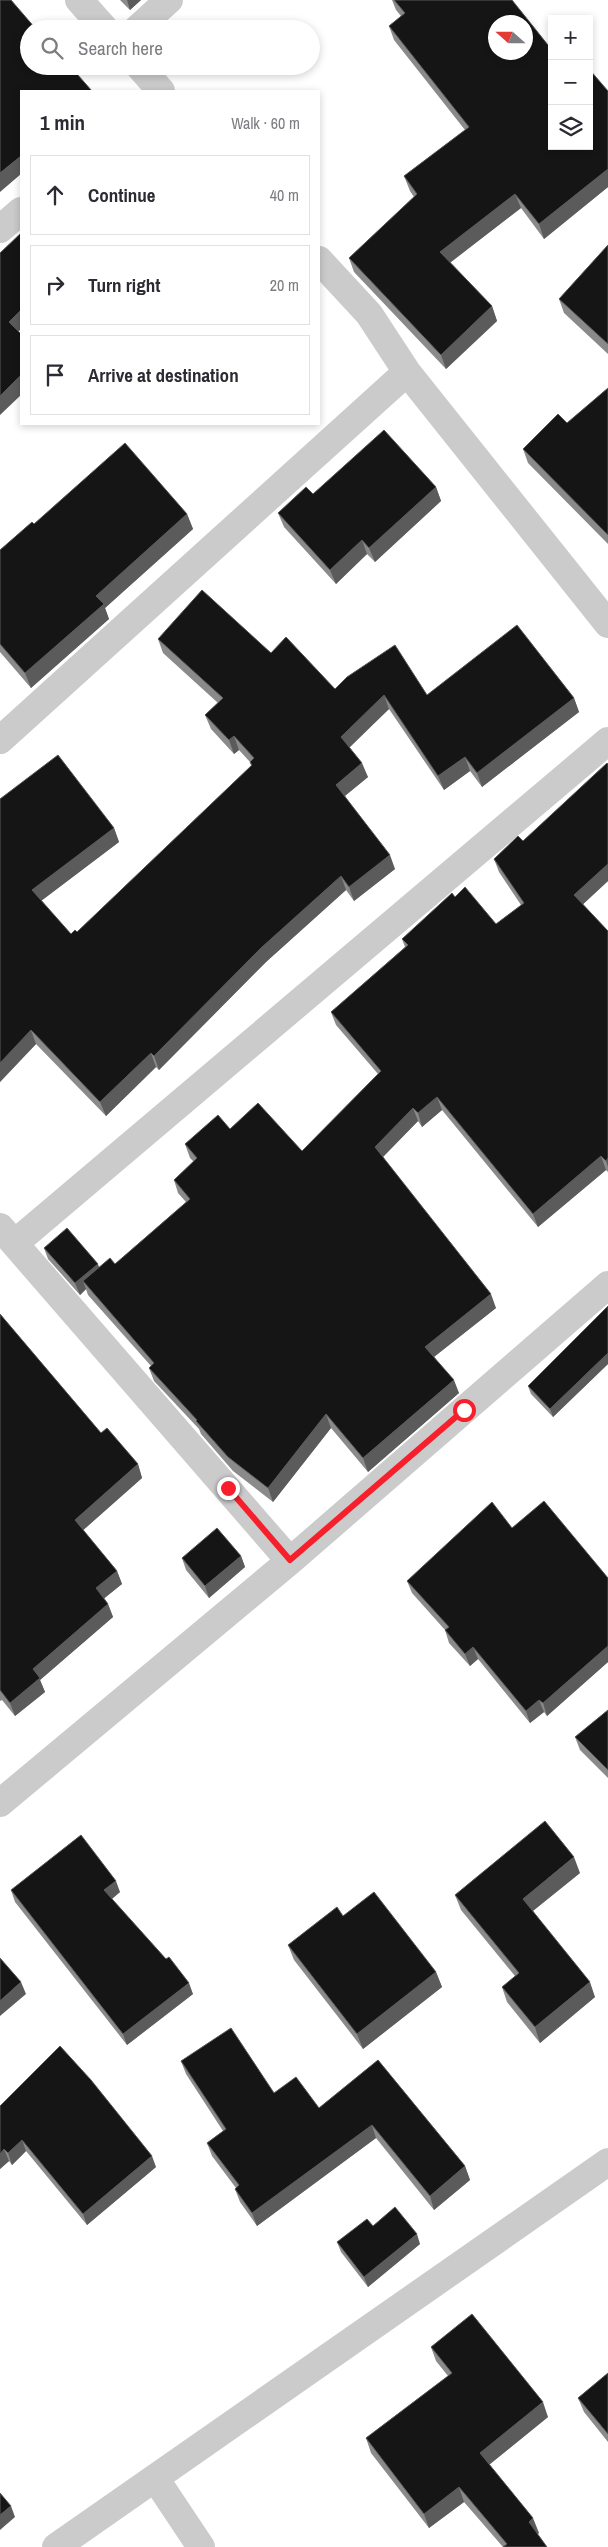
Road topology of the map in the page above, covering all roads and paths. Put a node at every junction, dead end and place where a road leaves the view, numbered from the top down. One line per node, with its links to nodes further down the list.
1 (79, 0): 3 (street)
2 (169, 0): 4 (street)
3 (97, 20)
4 (147, 20)
5 (147, 75): 6 (street)
6 (160, 90)
7 (20, 212): 8 (street)
8 (0, 229)
9 (320, 261): 10 (street)
10 (407, 372): 11 (street); 12 (street)
11 (608, 624)
12 (0, 740)
13 (608, 741): 14 (street)
14 (7, 1235): 16 (street)
15 (608, 1285): 16 (street)
16 (290, 1560): 17 (street)
17 (0, 1803)
18 (608, 2162): 19 (street)
19 (155, 2478): 20 (street); 21 (street)
20 (56, 2547)
21 (201, 2547)

